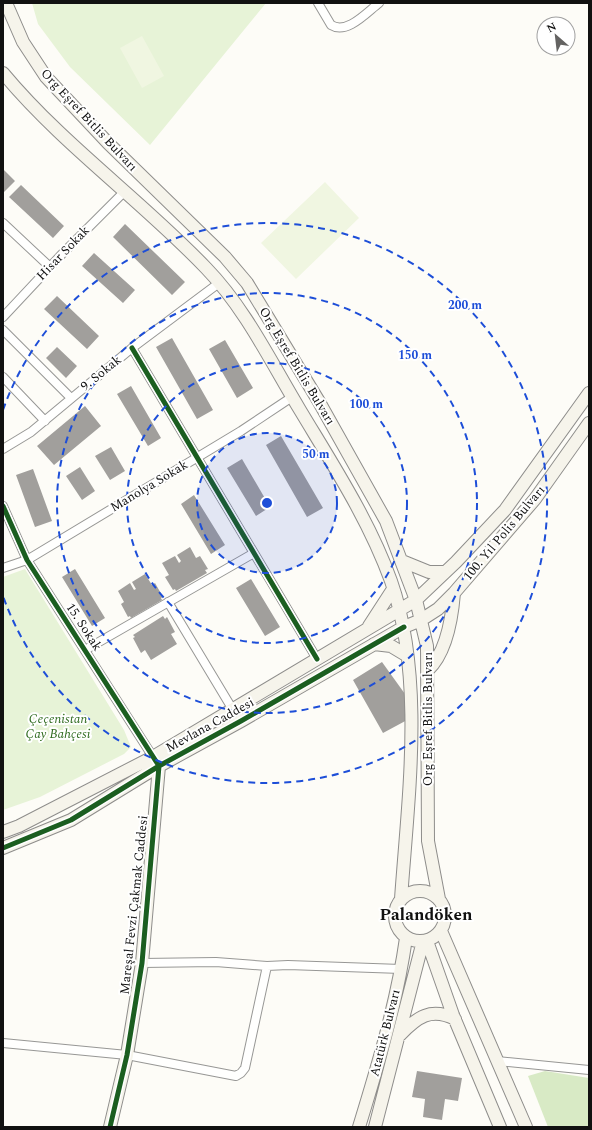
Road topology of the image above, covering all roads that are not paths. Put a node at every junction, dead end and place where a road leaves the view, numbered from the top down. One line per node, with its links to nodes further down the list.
1 (6, 3): 23 (main road, Org Eşref Bitlis Bulvarı)
2 (318, 3): 3 (street)
3 (379, 3)
4 (3, 73): 5 (main road)
5 (125, 191): 7 (street, Hisar Sokak); 8 (main road)
6 (3, 223): 7 (street)
7 (50, 267): 9 (street, Hisar Sokak)
8 (219, 283): 11 (street, 9. Sokak); 14 (main road)
9 (3, 317)
10 (3, 330): 15 (street)
11 (132, 348): 15 (street, 9. Sokak); 19 (street)
12 (3, 377): 16 (street)
13 (589, 393): 25 (main road, Mevlana Caddesi)
14 (292, 397): 19 (street, Manolya Sokak); 26 (main road)
15 (71, 398): 16 (street, 9. Sokak)
16 (44, 421): 18 (street, 9. Sokak)
17 (589, 423): 27 (main road, 100. Yıl Polis Bulvarı)
18 (3, 449)
19 (198, 457): 21 (street); 22 (street, Manolya Sokak)
20 (3, 506): 22 (street, 15. Sokak)
21 (254, 553): 29 (street); 37 (street)
22 (28, 560): 24 (street, Manolya Sokak); 35 (street, 15. Sokak)
23 (402, 561): 25 (main road); 28 (main road, Org Eşref Bitlis Bulvarı)
24 (3, 568)
25 (445, 572): 28 (main road, Mevlana Caddesi)
26 (393, 589): 30 (main road); 33 (main road)
27 (454, 593): 31 (main road, 100. Yıl Polis Bulvarı); 38 (main road)
28 (416, 600): 30 (main road, Mevlana Caddesi); 31 (main road, Org Eşref Bitlis Bulvarı)
29 (168, 602): 35 (street); 39 (street)
30 (400, 611): 32 (main road); 33 (main road, Mevlana Caddesi)
31 (421, 620): 32 (main road, 100. Yıl Polis Bulvarı); 38 (main road, Org Eşref Bitlis Bulvarı)
32 (404, 627): 34 (main road, Mevlana Caddesi); 36 (main road)
33 (366, 630): 37 (main road, Mevlana Caddesi)
34 (374, 644): 36 (main road); 40 (main road, Mevlana Caddesi)
35 (86, 650): 40 (street, 15. Sokak)
36 (406, 655): 43 (main road)
37 (316, 659): 39 (main road, Mevlana Caddesi)
38 (428, 670): 44 (main road, Org Eşref Bitlis Bulvarı)
39 (232, 710): 40 (main road, Mevlana Caddesi)
40 (156, 762): 41 (main road, Mevlana Caddesi); 42 (main road, Mevlana Caddesi); 48 (main road, Mareşal Fevzi Çakmak Caddesi)
41 (3, 832)
42 (3, 848)
43 (401, 899): 44 (main road); 46 (main road)
44 (439, 900): 45 (main road)
45 (441, 931): 47 (main road); 55 (main road)
46 (406, 938): 47 (main road); 50 (main road, Atatürk Bulvarı)
47 (425, 941): 51 (main road); 52 (main road)
48 (142, 964): 49 (street); 54 (main road, Mareşal Fevzi Çakmak Caddesi)
49 (267, 966): 50 (street); 54 (street)
50 (401, 969): 58 (main road, Atatürk Bulvarı)
51 (455, 1019): 52 (main road); 60 (main road)
52 (399, 1036): 59 (main road)
53 (3, 1043): 54 (street)
54 (127, 1055): 57 (main road, Mareşal Fevzi Çakmak Caddesi)
55 (497, 1061): 56 (street); 61 (main road)
56 (589, 1070)
57 (110, 1127)
58 (359, 1127)
59 (375, 1127)
60 (500, 1127)
61 (526, 1127)

